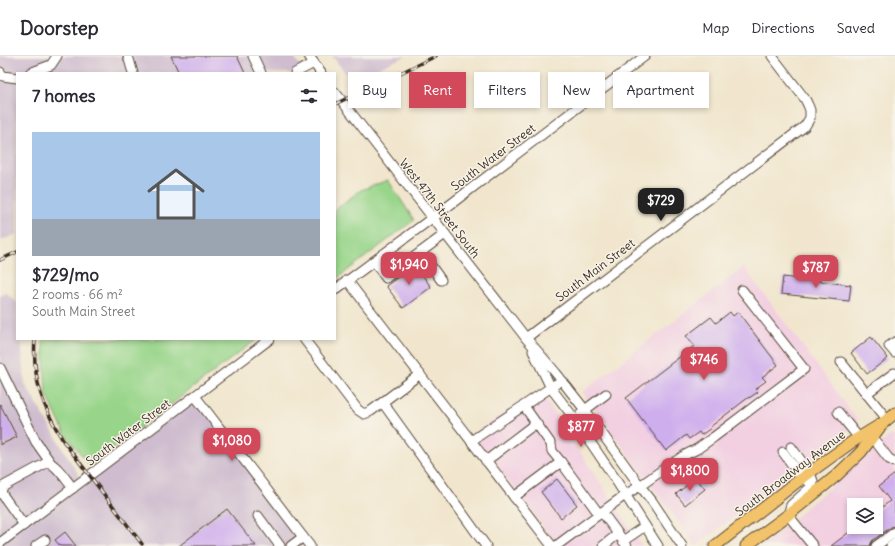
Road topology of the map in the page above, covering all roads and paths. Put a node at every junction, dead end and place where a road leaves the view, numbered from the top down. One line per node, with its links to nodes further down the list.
1 (57, 56): 8 (street)
2 (128, 56): 9 (street)
3 (253, 56): 10 (street)
4 (645, 56): 15 (street, South Water Street)
5 (772, 56): 23 (street, South Main Street)
6 (310, 58): 11 (street); 12 (street)
7 (0, 72): 13 (street)
8 (33, 72)
9 (133, 72)
10 (261, 72)
11 (296, 72)
12 (320, 72)
13 (16, 78)
14 (336, 93): 15 (street, West 47th Street South)
15 (432, 218): 16 (street, West 47th Street South); 18 (street, South Water Street)
16 (445, 234): 17 (street); 23 (street, West 47th Street South)
17 (421, 252): 18 (street); 20 (street)
18 (374, 261): 19 (street, South Water Street)
19 (347, 280): 21 (street, South Water Street); 31 (street)
20 (441, 280)
21 (336, 289)
22 (742, 290): 54 (street)
23 (526, 338): 32 (street); 33 (street)
24 (269, 340): 36 (street, South Water Street)
25 (305, 340): 37 (street)
26 (895, 342): 27 (street)
27 (895, 353)
28 (841, 362): 35 (street)
29 (0, 368): 49 (street)
30 (894, 373): 35 (street)
31 (420, 374): 37 (street); 46 (street)
32 (562, 381): 33 (street); 39 (street)
33 (551, 388): 38 (street); 41 (street)
34 (606, 394): 39 (street)
35 (866, 394): 42 (street)
36 (195, 396): 55 (street, South Water Street); 65 (street)
37 (383, 403): 74 (street)
38 (524, 406): 43 (street); 46 (street)
39 (585, 410): 41 (street); 54 (street)
40 (838, 412): 45 (street)
41 (574, 418): 57 (street)
42 (890, 419): 44 (main road); 45 (main road, South Broadway Avenue)
43 (536, 423): 48 (street); 50 (street)
44 (872, 437): 51 (street); 52 (main road)
45 (859, 438): 53 (main road, South Broadway Avenue)
46 (471, 441): 48 (street)
47 (787, 450): 53 (street)
48 (486, 461): 58 (street)
49 (50, 462): 55 (street); 56 (street)
50 (561, 462): 58 (street); 59 (street)
51 (895, 462)
52 (836, 476): 53 (street); 60 (main road)
53 (808, 478): 60 (street); 80 (main road, South Broadway Avenue)
54 (640, 486): 57 (street); 79 (street)
55 (73, 488): 62 (street, South Water Street)
56 (1, 495): 62 (street)
57 (625, 495): 59 (street); 63 (street)
58 (514, 497): 75 (street)
59 (600, 513): 67 (street); 76 (street)
60 (788, 515): 81 (main road); 82 (street)
61 (258, 516): 71 (street)
62 (24, 525): 69 (street, South Water Street)
63 (645, 526): 67 (street); 78 (street)
64 (895, 532): 83 (street)
65 (303, 537): 72 (street); 73 (street)
66 (45, 540): 70 (street)
67 (623, 541): 77 (street)
68 (895, 543): 84 (street)
69 (0, 545)
70 (36, 546)
71 (280, 546)
72 (291, 546)
73 (310, 546)
74 (486, 546)
75 (552, 546)
76 (556, 546)
77 (603, 546)
78 (658, 546)
79 (682, 546)
80 (715, 546)
81 (746, 546)
82 (813, 546)
83 (876, 546)
84 (891, 546)

